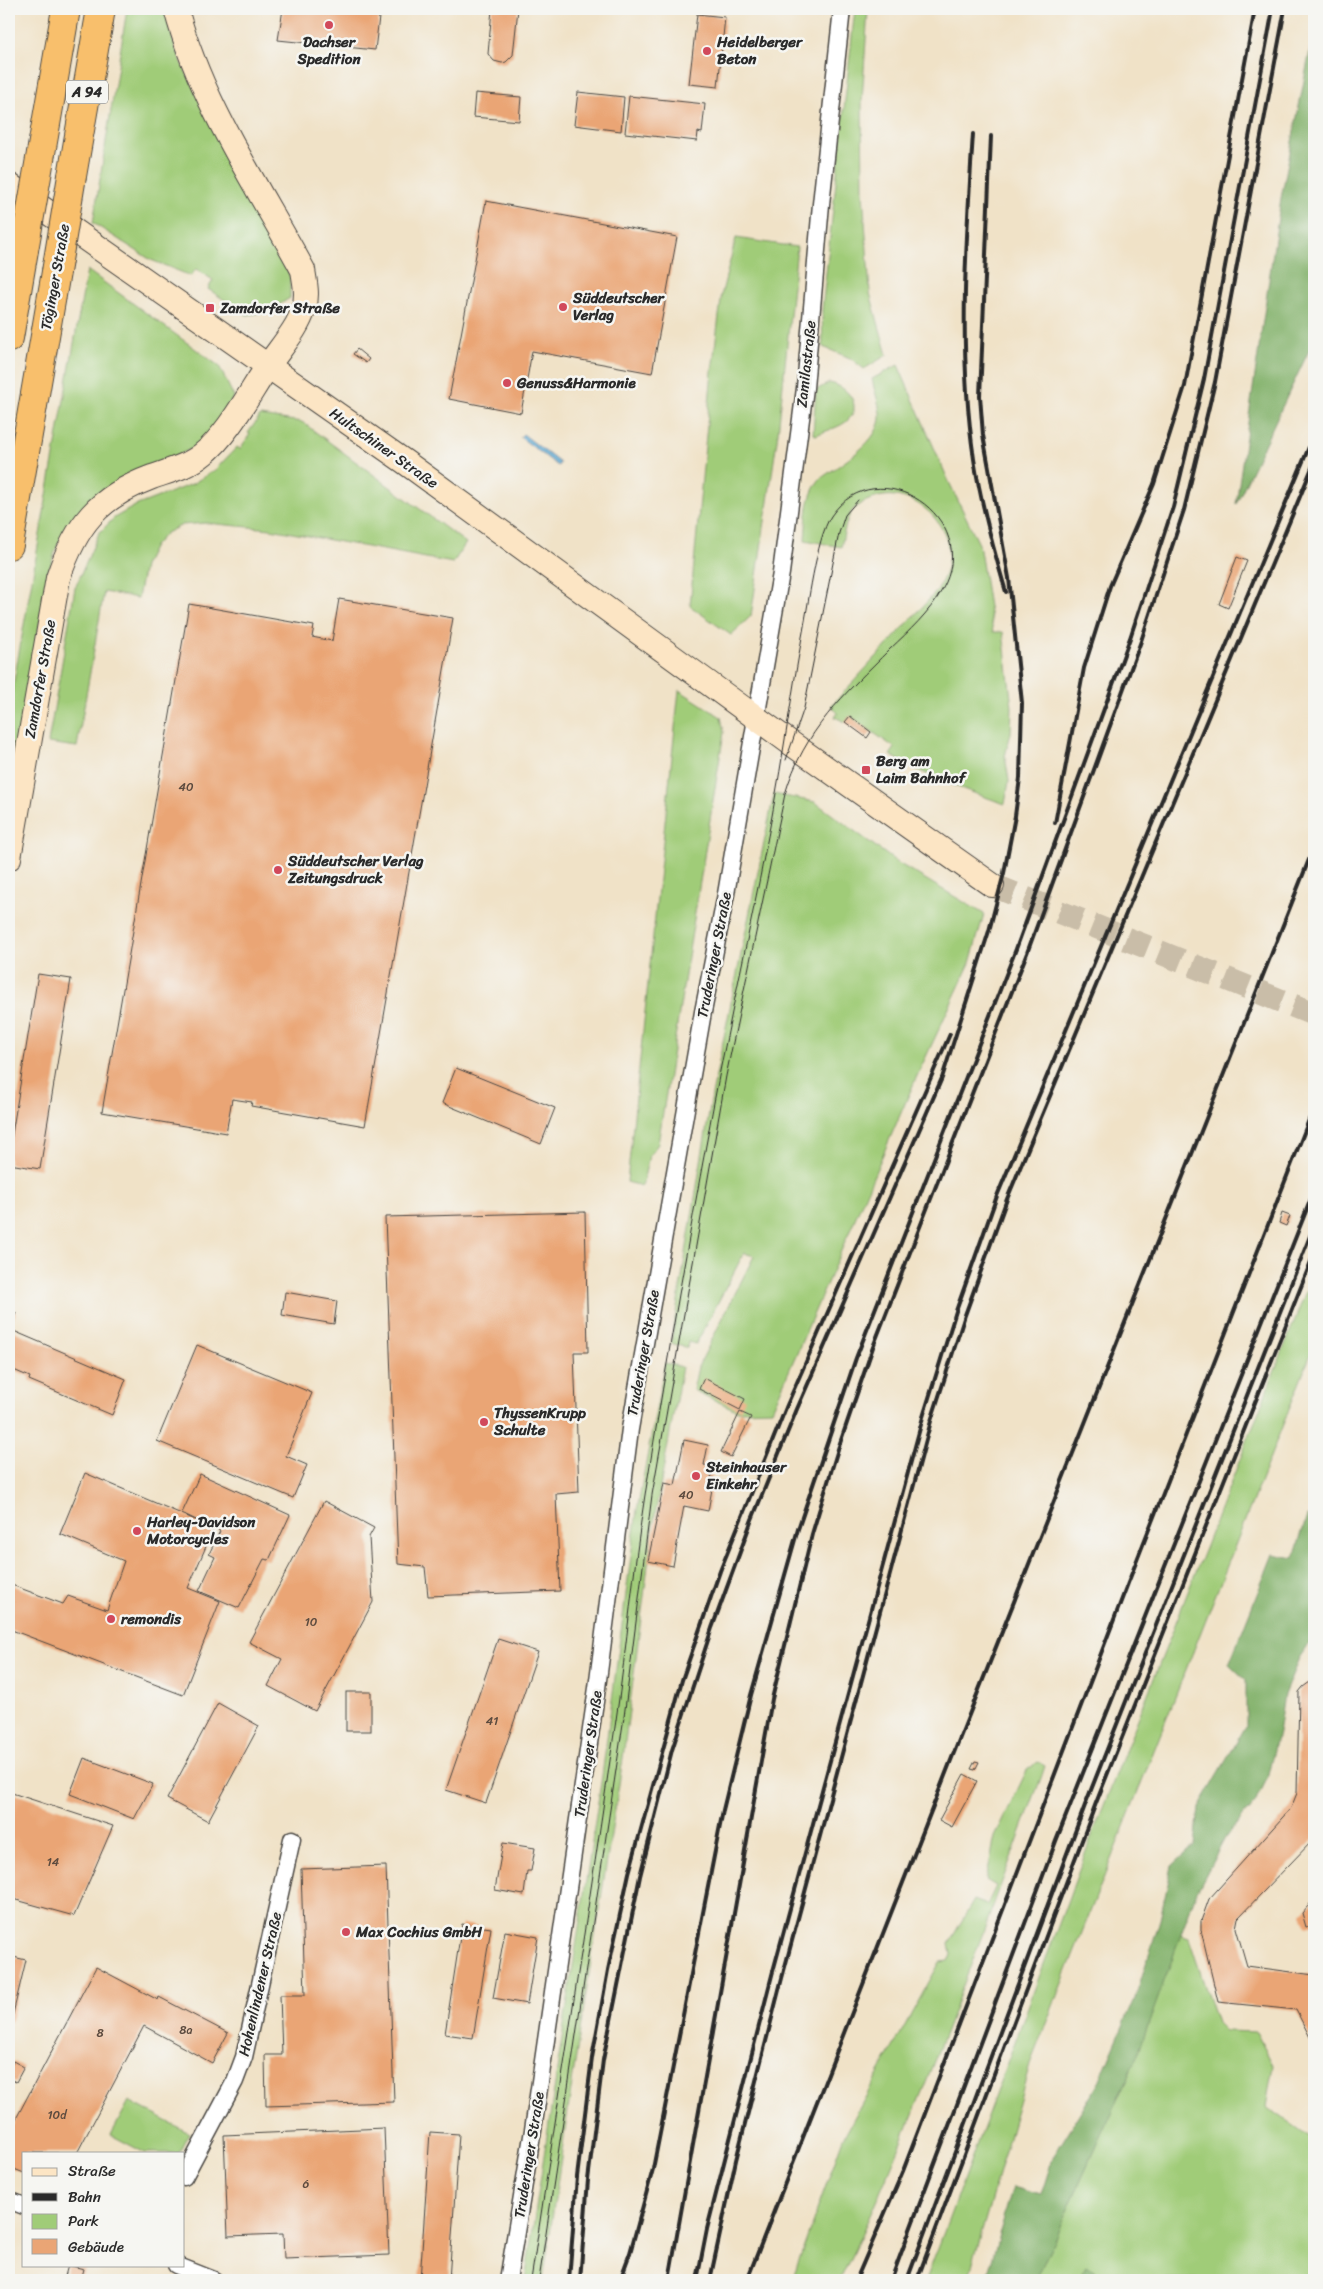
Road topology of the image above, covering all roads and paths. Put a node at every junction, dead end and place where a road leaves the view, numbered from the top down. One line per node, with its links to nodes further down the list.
1 (66, 9): 6 (highway, A 94, bridge)
2 (101, 9): 8 (highway, Töginger Straße / A 94, bridge)
3 (176, 9): 7 (main road, Zamdorfer Straße)
4 (842, 9): 9 (street, Zamilastraße)
5 (9, 185): 7 (main road, Hultschiner Straße)
6 (9, 338)
7 (268, 366): 9 (main road, Hultschiner Straße); 10 (main road, Zamdorfer Straße)
8 (9, 546)
9 (755, 716): 11 (main road); 18 (street, Truderinger Straße)
10 (9, 858)
11 (992, 885)
12 (292, 1839): 13 (street, Hohenlindener Straße)
13 (185, 2175)
14 (9, 2200): 15 (street)
15 (22, 2205)
16 (179, 2266): 17 (street)
17 (214, 2280)
18 (508, 2280)

